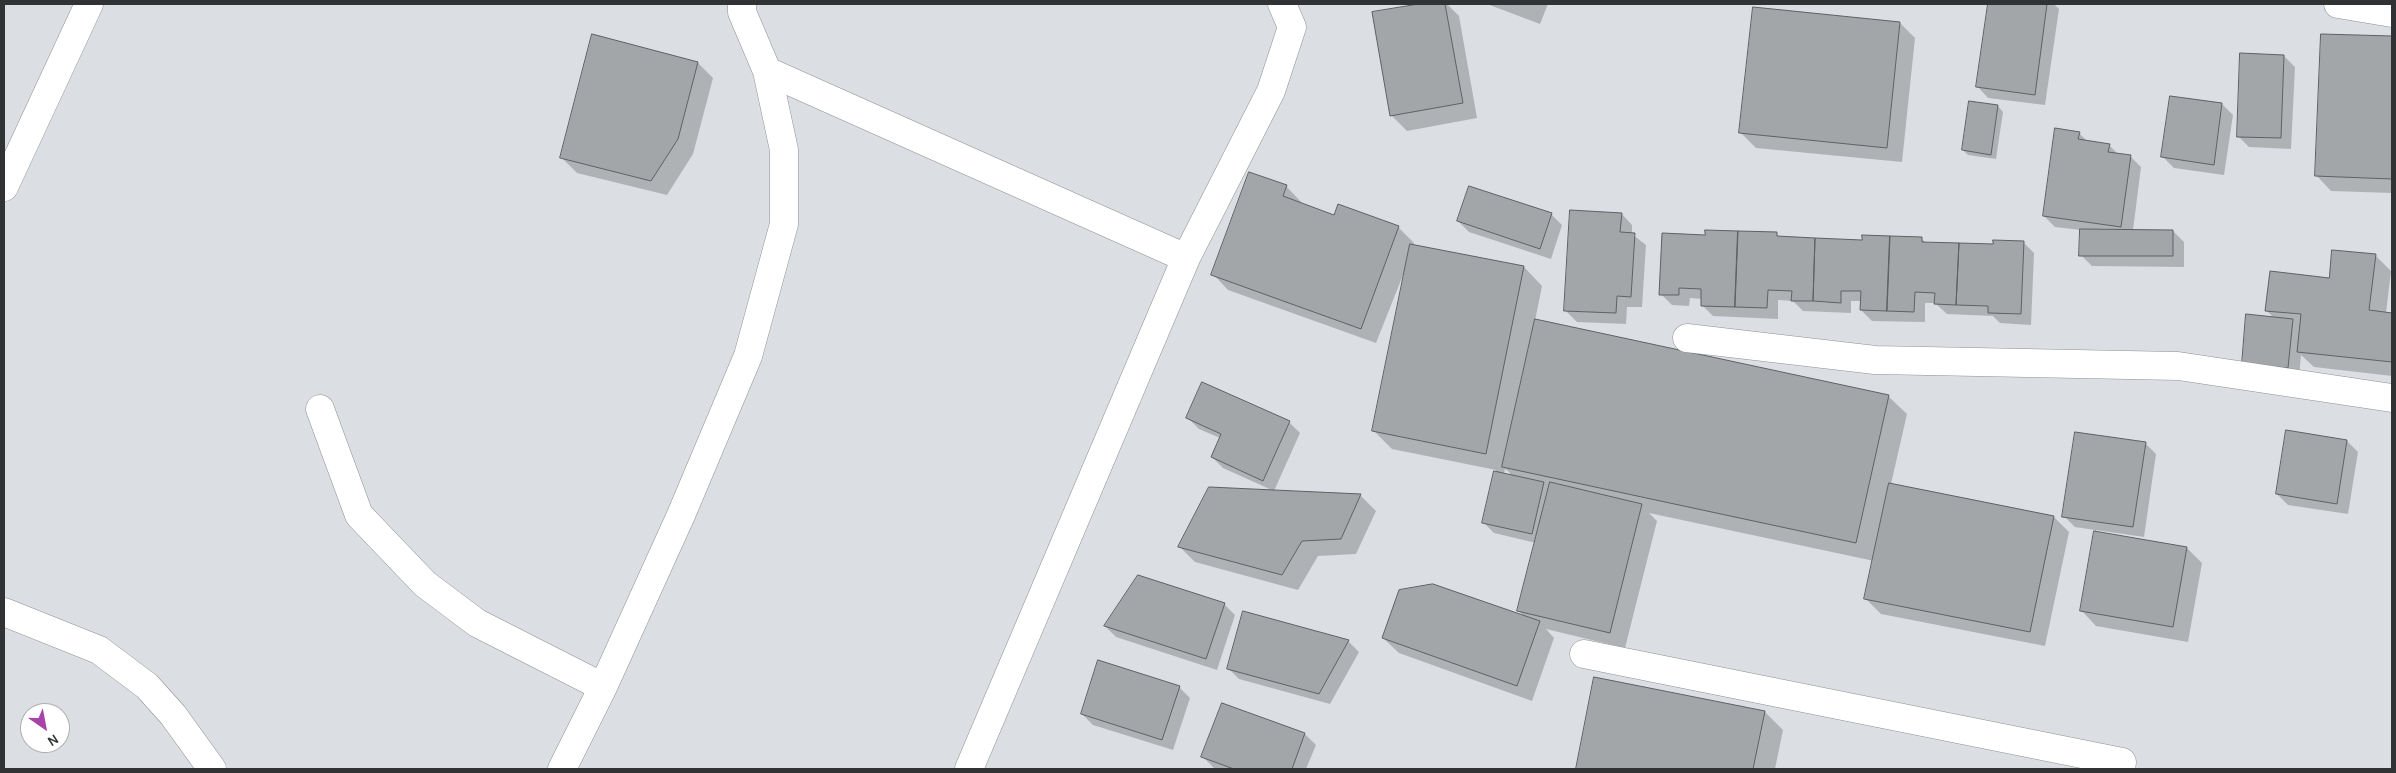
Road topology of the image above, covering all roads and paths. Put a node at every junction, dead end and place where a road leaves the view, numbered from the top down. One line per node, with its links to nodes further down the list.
1 (89, 4): 7 (street)
2 (742, 4): 6 (street)
3 (1282, 4): 8 (street)
4 (2338, 4): 5 (street)
5 (2392, 14)
6 (766, 71): 8 (street); 14 (street)
7 (4, 187)
8 (1186, 258): 17 (street)
9 (1687, 338): 10 (street)
10 (2392, 398)
11 (320, 409): 14 (street)
12 (4, 612): 15 (street)
13 (1584, 654): 18 (street)
14 (603, 687): 16 (street)
15 (212, 769)
16 (562, 769)
17 (969, 769)
18 (2121, 769)

